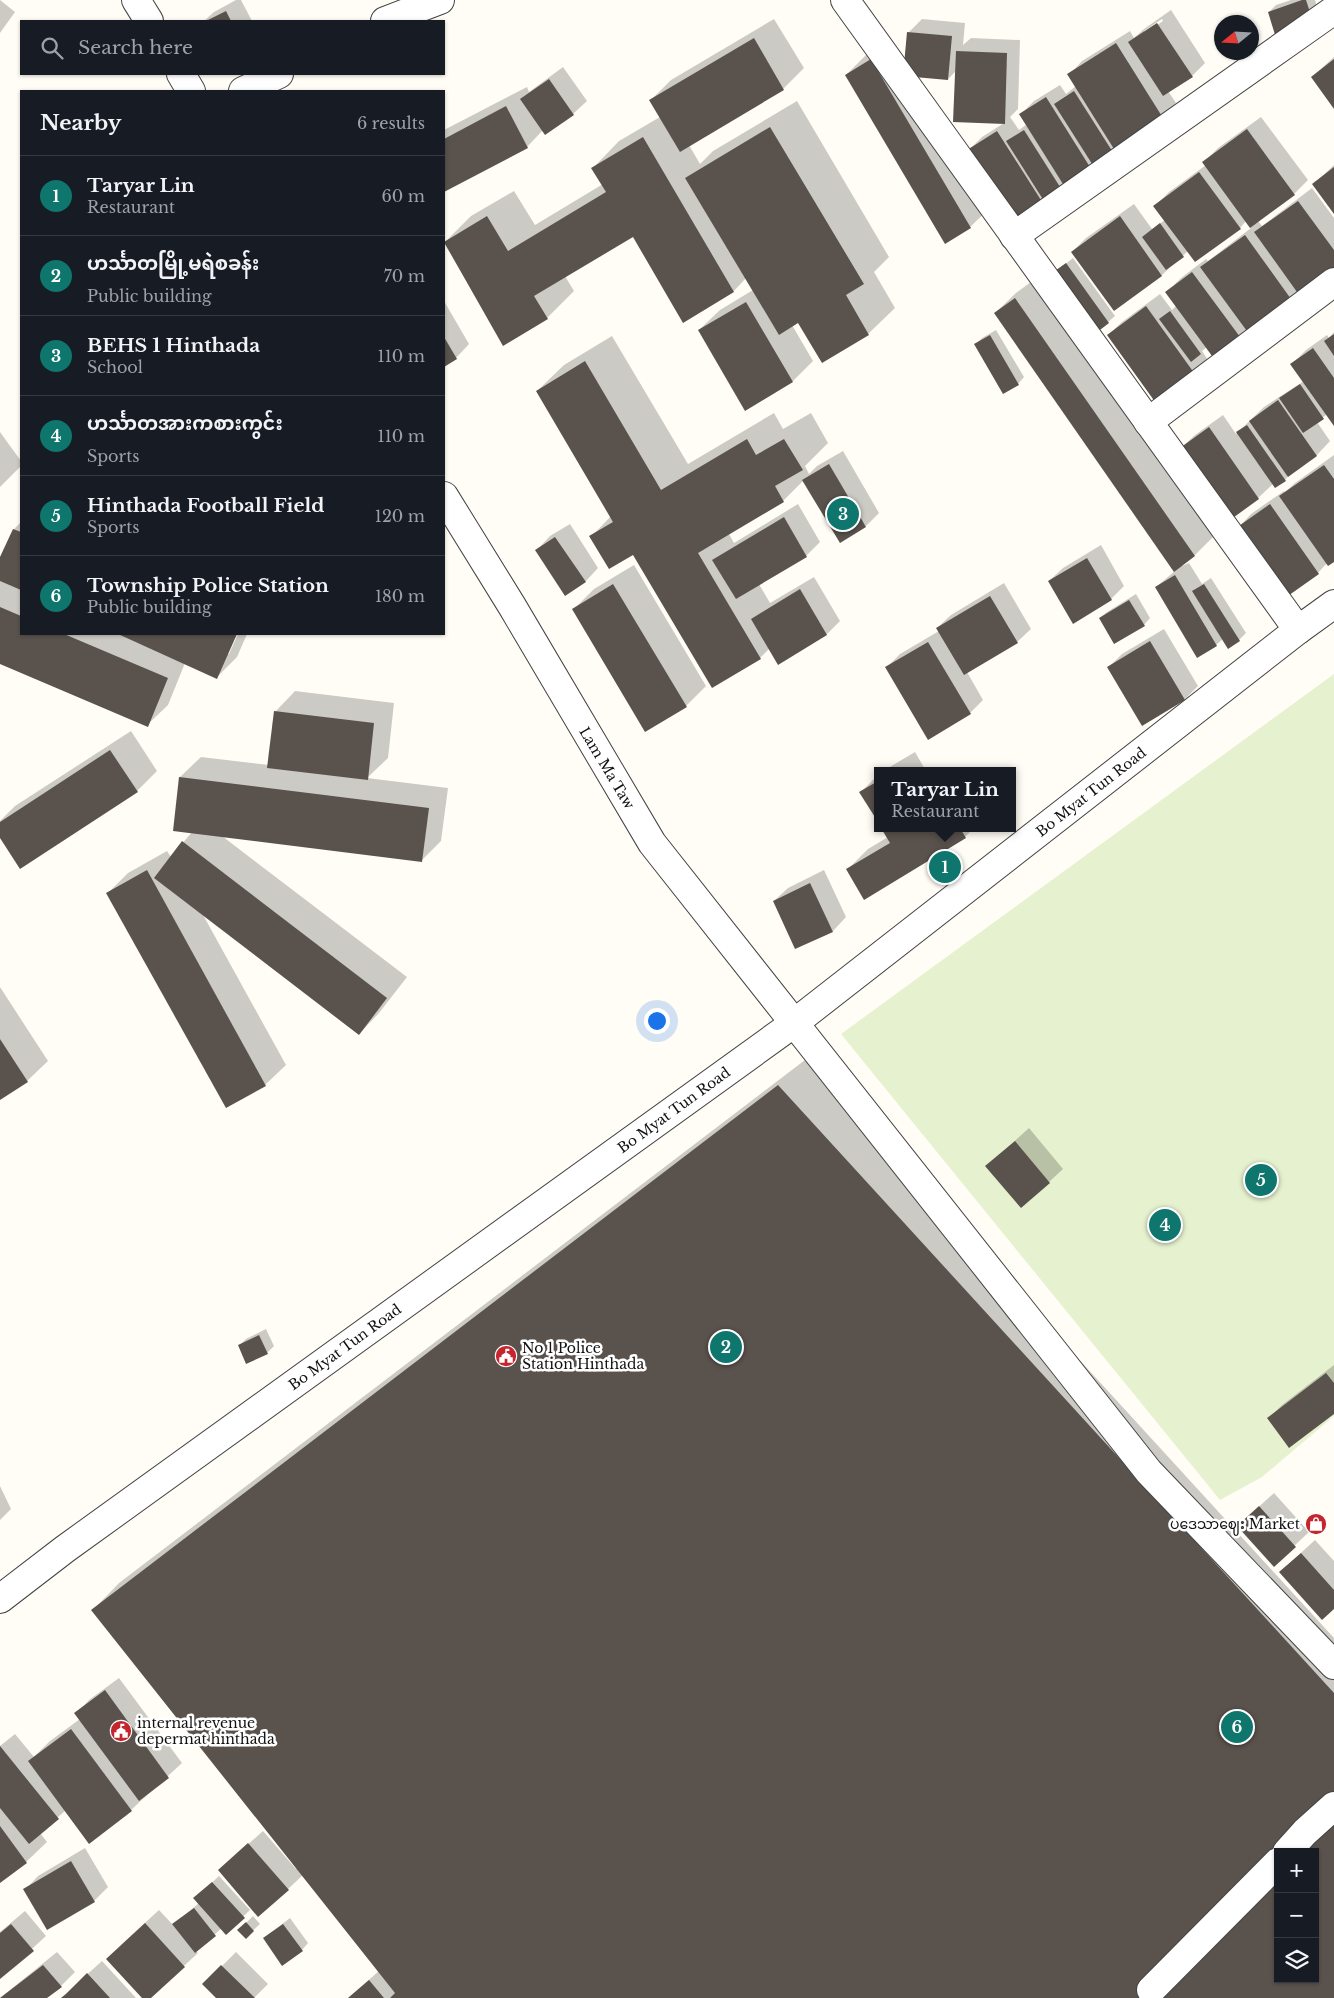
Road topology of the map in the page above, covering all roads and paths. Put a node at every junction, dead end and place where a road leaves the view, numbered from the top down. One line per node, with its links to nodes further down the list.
1 (136, 0): 5 (street)
2 (440, 0): 6 (street)
3 (845, 0): 11 (street)
4 (1334, 10): 11 (street)
5 (148, 20)
6 (387, 20)
7 (182, 75): 9 (street)
8 (277, 75): 10 (street)
9 (190, 90)
10 (245, 90)
11 (1014, 236): 13 (street)
12 (1334, 282): 13 (street)
13 (1148, 422): 16 (street)
14 (445, 498): 17 (street, Lam Ma Taw)
15 (1334, 604): 16 (street, Bo Myat Tun Road)
16 (1298, 630): 17 (street, Bo Myat Tun Road)
17 (793, 1024): 18 (street, Bo Myat Tun Road); 19 (street, Lam Ma Taw)
18 (0, 1599)
19 (1334, 1665)
20 (1334, 1806): 21 (street)
21 (1291, 1848)
22 (1274, 1866): 23 (street)
23 (1151, 1990)

